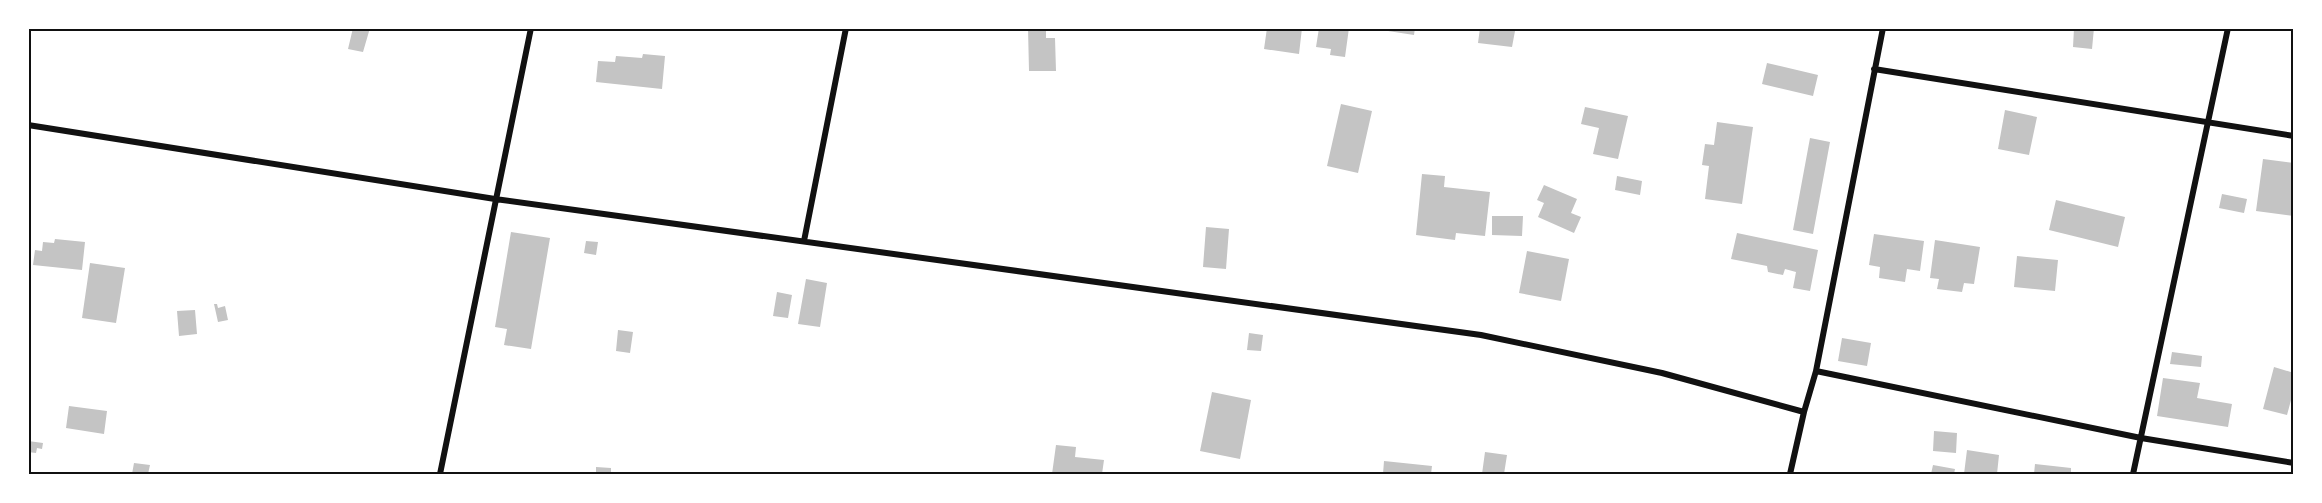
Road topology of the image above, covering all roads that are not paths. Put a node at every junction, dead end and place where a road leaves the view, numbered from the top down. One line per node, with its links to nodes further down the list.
1 (531, 28): 9 (street)
2 (846, 28): 10 (street)
3 (1883, 28): 5 (street)
4 (2228, 28): 6 (street)
5 (1875, 69): 6 (street); 11 (street)
6 (2208, 122): 8 (street); 13 (street)
7 (28, 125): 9 (street)
8 (2294, 136)
9 (495, 199): 10 (street); 15 (street)
10 (804, 241): 12 (street)
11 (1816, 371): 12 (street); 13 (street)
12 (1804, 411): 16 (street)
13 (2140, 438): 14 (street); 17 (street)
14 (2294, 463)
15 (440, 474)
16 (1790, 474)
17 (2133, 474)

